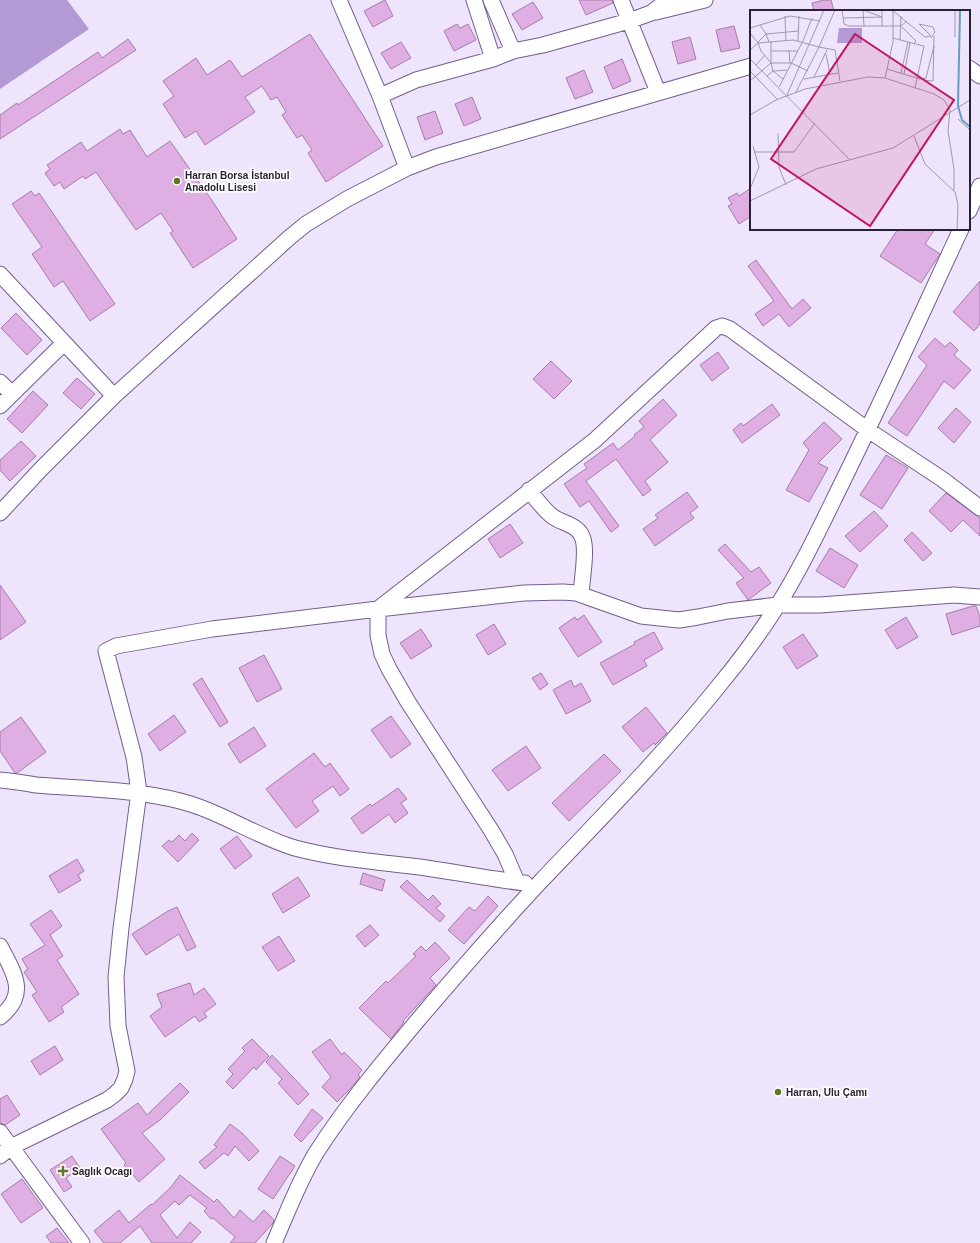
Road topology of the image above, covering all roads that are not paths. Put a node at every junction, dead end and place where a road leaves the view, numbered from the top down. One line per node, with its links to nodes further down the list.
1 (339, 0): 15 (street)
2 (474, 0): 10 (street)
3 (491, 0): 9 (street)
4 (621, 0): 8 (street)
5 (668, 0): 7 (street)
6 (705, 0): 7 (street)
7 (651, 13): 8 (street)
8 (629, 21): 9 (street); 14 (street)
9 (513, 51): 10 (street)
10 (493, 59): 15 (street)
11 (750, 66): 14 (street)
12 (970, 69): 13 (street)
13 (980, 76)
14 (658, 92): 16 (street)
15 (380, 96): 16 (street)
16 (407, 168): 24 (street)
17 (980, 186): 18 (street)
18 (970, 209)
19 (961, 230): 26 (street)
20 (0, 274): 21 (street)
21 (64, 343): 23 (street); 24 (street)
22 (0, 382): 23 (street)
23 (12, 394): 25 (street)
24 (114, 396): 29 (street)
25 (0, 406)
26 (868, 430): 27 (street); 28 (street); 32 (street)
27 (530, 490): 30 (street); 33 (street)
28 (980, 508)
29 (0, 513)
30 (581, 594): 32 (street); 33 (street)
31 (980, 597): 32 (street)
32 (778, 605): 37 (street)
33 (378, 609): 35 (street); 36 (street)
34 (0, 780): 35 (street)
35 (139, 792): 36 (street); 41 (street)
36 (517, 882): 37 (street)
37 (538, 885): 43 (street)
38 (0, 946): 39 (street)
39 (0, 1017)
40 (0, 1132): 41 (street)
41 (5, 1151): 42 (street)
42 (82, 1243)
43 (274, 1243)

